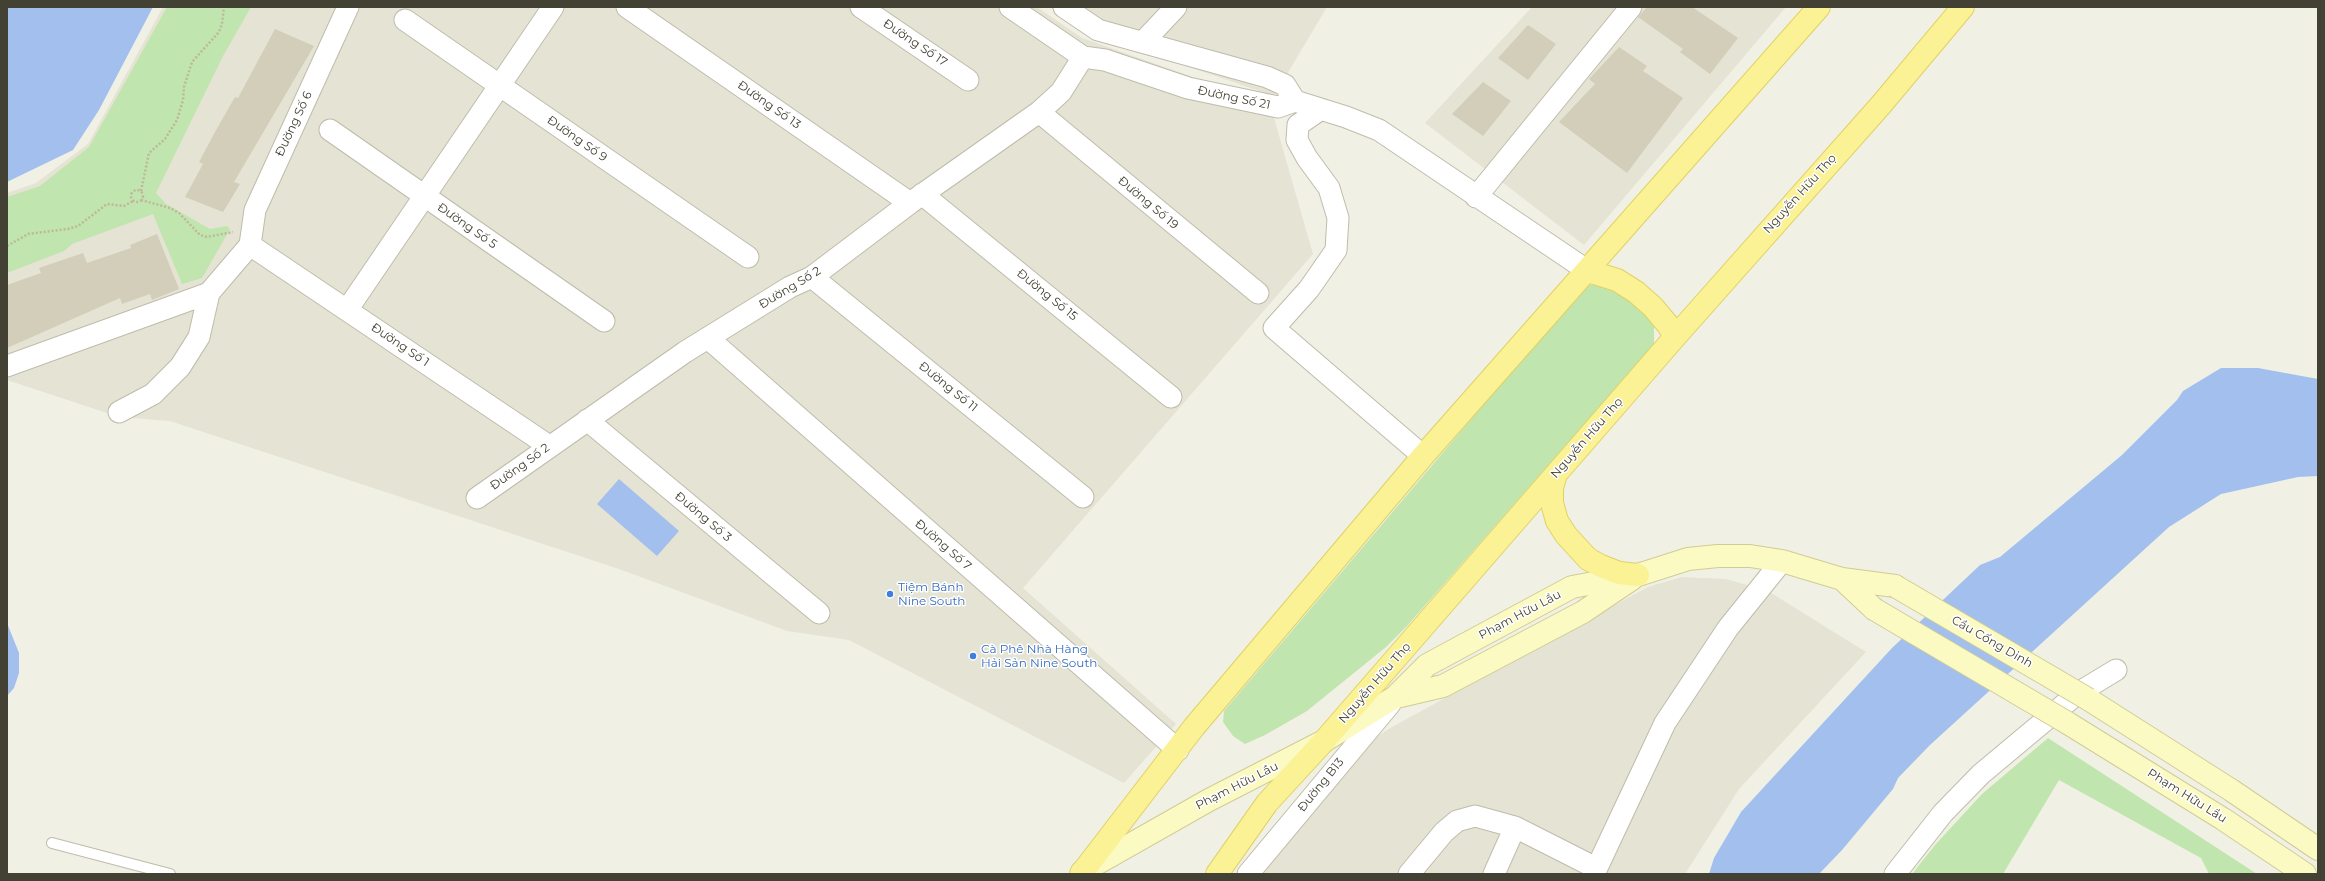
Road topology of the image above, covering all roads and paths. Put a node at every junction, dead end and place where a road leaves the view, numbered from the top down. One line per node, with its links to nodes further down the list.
1 (224, 7): 21 (path)
2 (348, 7): 28 (street, Đường Số 6)
3 (553, 7): 16 (street)
4 (628, 7): 24 (street, Đường Số 13)
5 (861, 7): 15 (street, Đường Số 17)
6 (1010, 7): 14 (street, Đường Số 21)
7 (1064, 7): 13 (street, Đường Số 21)
8 (1176, 7): 13 (street)
9 (1631, 7): 23 (street)
10 (1819, 7): 31 (main road)
11 (1963, 7): 37 (main road, Nguyễn Hữu Thọ)
12 (405, 20): 16 (street, Đường Số 9)
13 (1143, 42): 17 (street, Đường Số 21)
14 (1083, 57): 17 (street, Đường Số 21); 19 (street, Đường Số 2)
15 (968, 80)
16 (500, 86): 22 (street); 30 (street, Đường Số 9)
17 (1295, 101): 18 (street)
18 (1321, 108): 23 (street); 44 (street)
19 (1039, 112): 24 (street, Đường Số 2); 34 (street, Đường Số 19)
20 (330, 130): 22 (street, Đường Số 5)
21 (141, 191): 25 (path); 26 (path)
22 (425, 196): 35 (street); 36 (street, Đường Số 5)
23 (1476, 197): 31 (street)
24 (916, 198): 32 (street, Đường Số 2); 40 (street, Đường Số 15)
25 (141, 200): 26 (path); 27 (path)
26 (133, 201): 29 (path)
27 (233, 232)
28 (250, 245): 33 (street); 35 (street, Đường Số 1)
29 (7, 246)
30 (748, 257)
31 (1588, 271): 37 (main road); 44 (main road)
32 (812, 277): 38 (street, Đường Số 2); 46 (street, Đường Số 11)
33 (209, 293): 39 (street); 41 (street)
34 (1258, 293)
35 (347, 310): 43 (street, Đường Số 1)
36 (604, 321)
37 (1674, 337): 45 (main road, Nguyễn Hữu Thọ)
38 (709, 339): 42 (street, Đường Số 2); 56 (street, Đường Số 7)
39 (7, 366)
40 (1171, 397)
41 (119, 412)
42 (587, 420): 43 (street, Đường Số 2); 52 (street, Đường Số 3)
43 (549, 446): 47 (street, Đường Số 2)
44 (1423, 456): 56 (main road)
45 (1556, 474): 49 (main road); 55 (main road, Nguyễn Hữu Thọ)
46 (1083, 497)
47 (477, 498)
48 (1782, 561): 49 (main road, Phạm Hữu Lầu); 50 (main road, Phạm Hữu Lầu); 60 (street)
49 (1638, 575): 54 (main road, Phạm Hữu Lầu)
50 (1842, 579): 51 (main road, Phạm Hữu Lầu); 68 (main road, Phạm Hữu Lầu, bridge)
51 (1895, 586): 59 (main road, Cầu Cống Dinh, bridge)
52 (818, 614)
53 (2116, 670): 67 (street)
54 (1395, 697): 55 (main road, Phạm Hữu Lầu); 64 (street, Đường B13)
55 (1324, 741): 61 (main road, Phạm Hữu Lầu); 63 (main road, Nguyễn Hữu Thọ)
56 (1178, 750): 61 (main road)
57 (1515, 827): 60 (street); 65 (street); 66 (street)
58 (52, 843): 62 (lane)
59 (2318, 849)
60 (1595, 871)
61 (1080, 873)
62 (170, 874)
63 (1217, 874)
64 (1248, 874)
65 (1409, 874)
66 (1494, 874)
67 (1895, 874)
68 (2306, 874)

